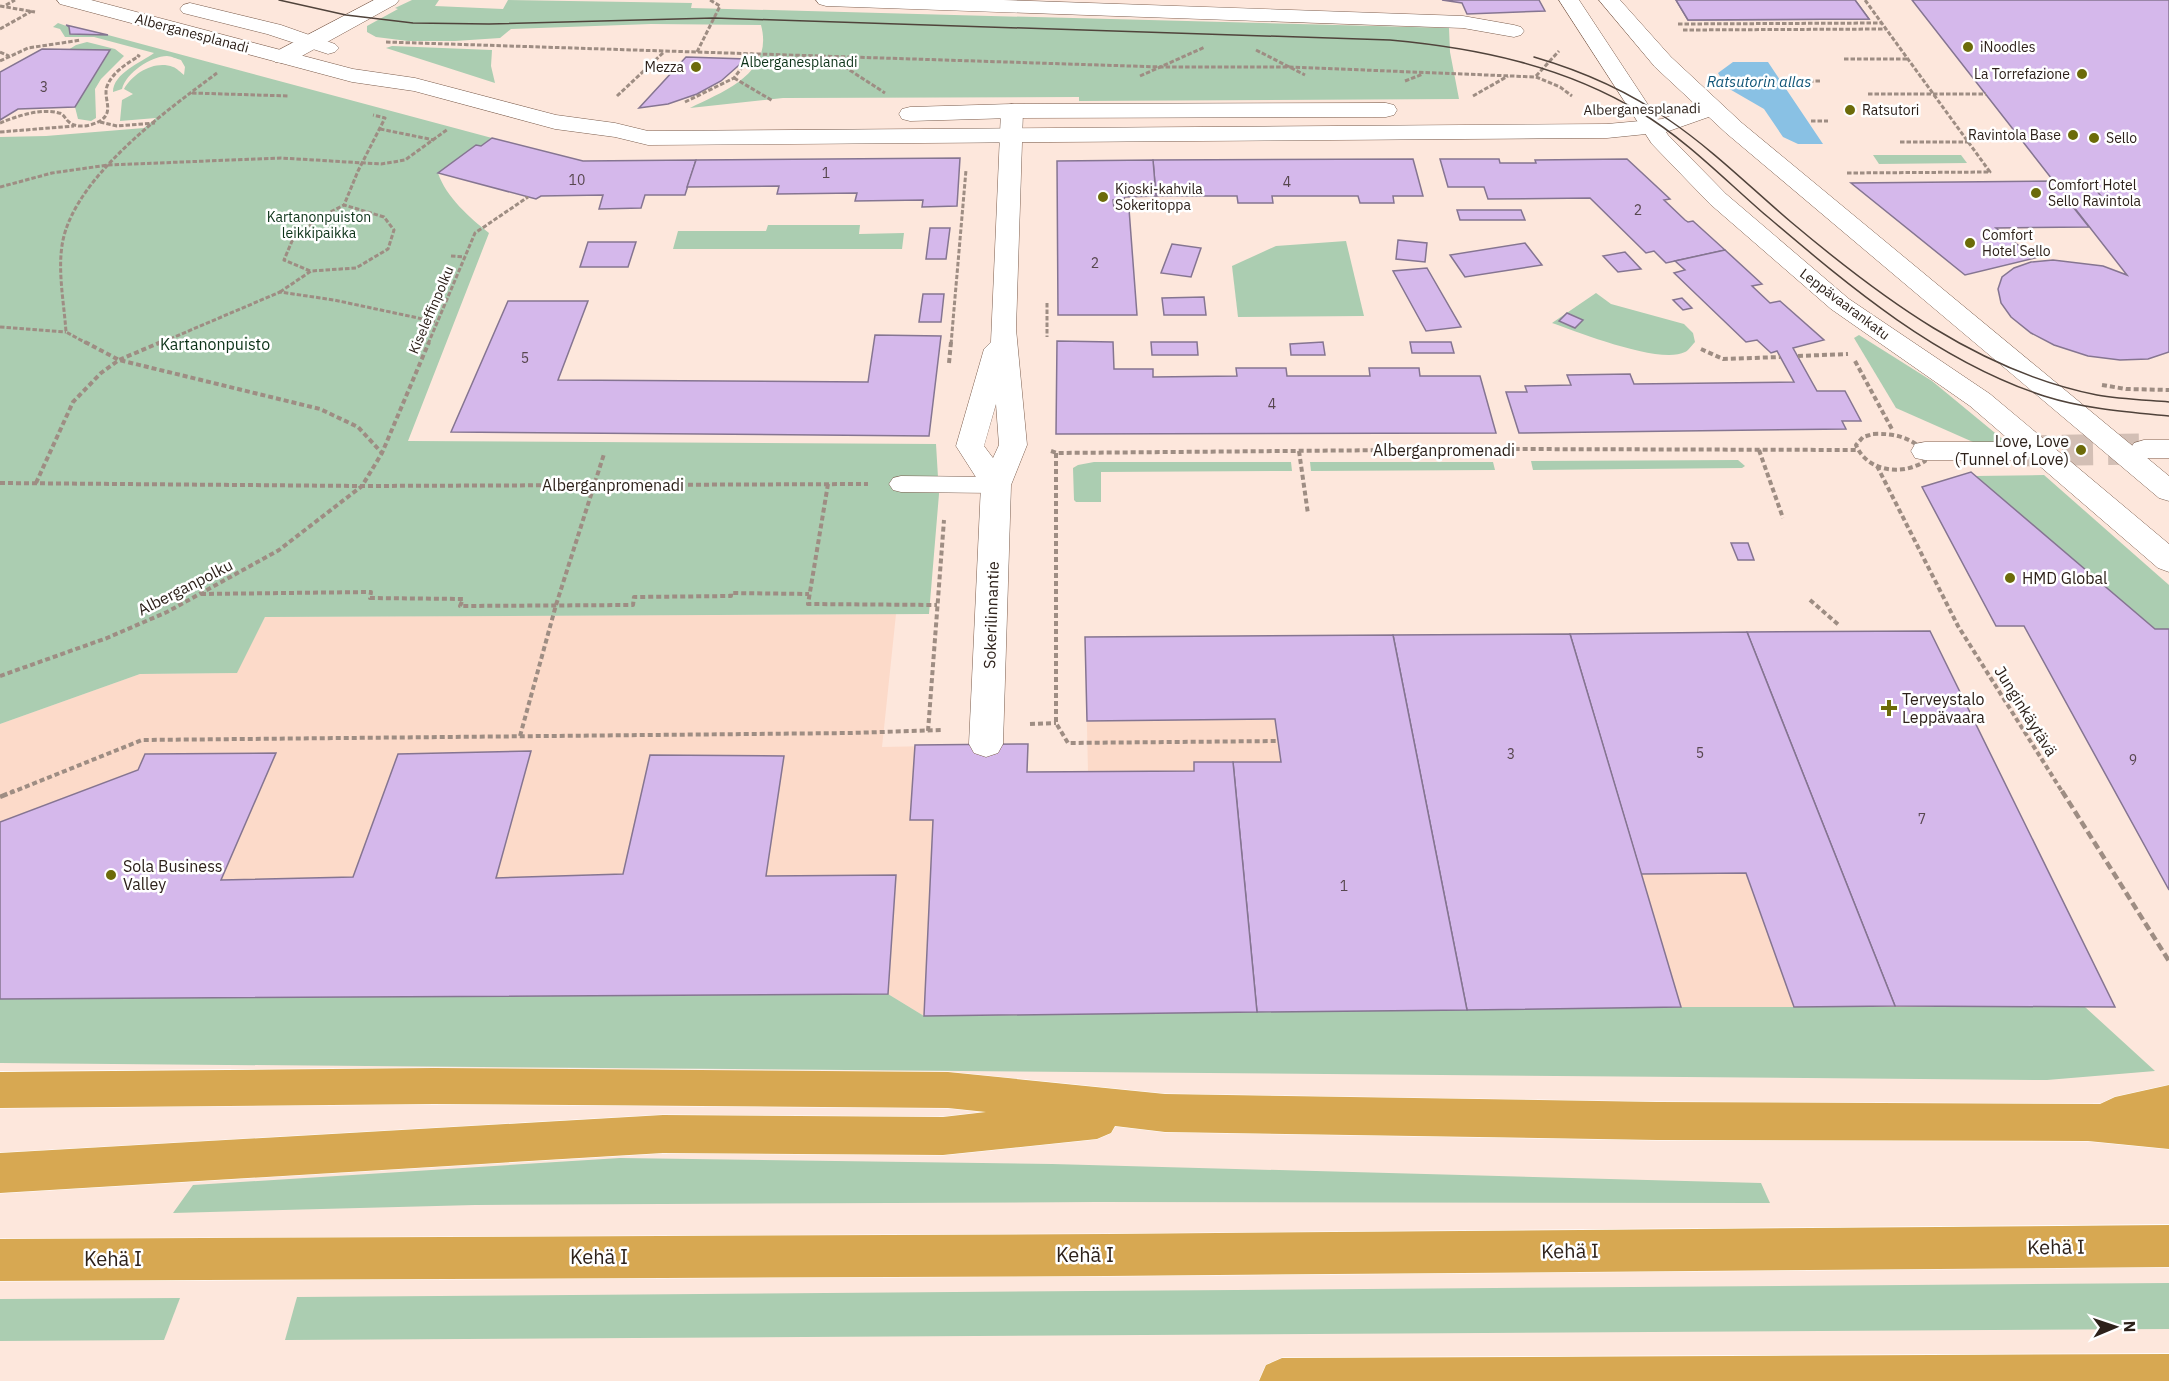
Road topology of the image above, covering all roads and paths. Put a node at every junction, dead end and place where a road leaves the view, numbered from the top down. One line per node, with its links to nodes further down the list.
1 (15, 0): 9 (path)
2 (67, 0): 32 (street, Alberganesplanadi)
3 (389, 0): 22 (street)
4 (710, 0): 28 (path)
5 (826, 0): 13 (street)
6 (1569, 0): 60 (street, Leppävaarankatu)
7 (1609, 0): 55 (street)
8 (1865, 0): 14 (path)
9 (6, 5)
10 (173, 5): 22 (street, Alberganesplanadi)
11 (1255, 7): 13 (street); 19 (street)
12 (32, 11): 17 (path)
13 (1211, 12): 20 (path)
14 (1881, 23): 15 (path); 18 (path)
15 (1680, 24)
16 (1674, 28): 18 (path)
17 (0, 29)
18 (1886, 29): 34 (path)
19 (1514, 32)
20 (1222, 39): 36 (path); 37 (path)
21 (83, 40): 30 (path)
22 (309, 42): 32 (street); 45 (street, Alberganesplanadi)
23 (382, 42): 25 (path)
24 (1561, 49): 39 (path)
25 (664, 51): 28 (path); 51 (path)
26 (0, 52): 30 (path)
27 (132, 52): 63 (path)
28 (698, 52): 29 (path)
29 (753, 53): 31 (path); 41 (path)
30 (9, 56): 35 (path)
31 (828, 56): 36 (path); 54 (path)
32 (283, 57): 45 (street, Alberganesplanadi)
33 (1844, 59): 34 (path)
34 (1908, 59): 49 (path)
35 (0, 61)
36 (1161, 67): 37 (path); 42 (path)
37 (1290, 67): 39 (path); 40 (path)
38 (225, 68): 47 (path)
39 (1536, 76): 57 (path)
40 (1309, 77)
41 (734, 78): 52 (path); 53 (path)
42 (1130, 80)
43 (1820, 81): 44 (path)
44 (1783, 82)
45 (415, 85): 69 (street, Alberganesplanadi)
46 (272, 90): 47 (path)
47 (191, 93): 65 (path)
48 (1868, 94): 49 (path)
49 (1934, 94): 50 (path); 74 (path)
50 (1986, 94)
51 (617, 96)
52 (773, 101)
53 (678, 106)
54 (883, 108): 58 (street, Alberganesplanadi); 69 (street, Alberganesplanadi)
55 (1712, 108): 60 (street, Alberganesplanadi); 117 (street)
56 (1406, 110): 58 (street, Alberganesplanadi)
57 (1587, 110): 60 (street, Alberganesplanadi)
58 (1012, 111): 71 (street, Sokerilinnantie)
59 (363, 112): 68 (path)
60 (1646, 118): 71 (street, Alberganesplanadi); 120 (street, Leppävaarankatu)
61 (1811, 121): 62 (path)
62 (1827, 121)
63 (99, 122): 65 (path); 66 (path)
64 (0, 123): 66 (path)
65 (156, 123): 77 (path)
66 (76, 125): 70 (path)
67 (452, 126): 72 (path)
68 (380, 129): 72 (path); 75 (path)
69 (615, 130): 71 (street, Alberganesplanadi)
70 (0, 132)
71 (1011, 135): 88 (street, Sokerilinnantie)
72 (434, 141): 75 (path)
73 (1900, 142): 74 (path)
74 (1969, 142): 78 (path)
75 (363, 164): 77 (path); 81 (path)
76 (966, 164): 95 (path)
77 (108, 165): 79 (path); 89 (path)
78 (1838, 173)
79 (0, 187)
80 (528, 197): 83 (path, Kiseleffinpolku)
81 (344, 205): 84 (path); 84 (path)
82 (451, 256): 83 (path)
83 (465, 257): 86 (path, Kiseleffinpolku)
84 (311, 271): 85 (path)
85 (280, 292): 86 (path); 94 (path)
86 (437, 322): 105 (path, Kiseleffinpolku)
87 (0, 327): 89 (path)
88 (1003, 329): 115 (street, Sokerilinnantie); 115 (street, Sokerilinnantie)
89 (66, 332): 94 (path)
90 (1701, 349): 93 (path)
91 (1852, 354): 92 (path)
92 (1798, 356)
93 (1780, 357)
94 (119, 360): 105 (path); 110 (path)
95 (948, 373)
96 (2098, 384): 97 (path)
97 (2169, 390)
98 (1051, 444): 106 (path)
99 (1759, 450): 100 (path, Alberganpromenadi); 102 (path, Alberganpromenadi); 119 (path)
100 (1857, 450)
101 (1049, 451): 106 (path, Alberganpromenadi)
102 (1299, 451): 106 (path, Alberganpromenadi); 118 (path)
103 (1925, 451): 104 (street)
104 (2016, 451)
105 (382, 453): 116 (path)
106 (1057, 453): 128 (path)
107 (604, 454): 114 (path)
108 (1877, 466): 134 (path, Junginkäytävä)
109 (0, 483): 110 (path, Alberganpromenadi)
110 (36, 483): 116 (path, Alberganpromenadi)
111 (828, 484): 112 (path, Alberganpromenadi); 114 (path, Alberganpromenadi); 122 (path)
112 (901, 484): 113 (lane)
113 (947, 484): 115 (lane); 124 (path)
114 (594, 485): 116 (path, Alberganpromenadi); 125 (path)
115 (996, 485): 130 (street, Sokerilinnantie)
116 (362, 486): 121 (path, Alberganpolku)
117 (2169, 491)
118 (1308, 514)
119 (1783, 518)
120 (2169, 561)
121 (201, 594): 125 (path); 127 (path, Alberganpolku)
122 (809, 594): 124 (path); 125 (path)
123 (1810, 600): 126 (path)
124 (937, 604): 129 (path)
125 (556, 606): 131 (path)
126 (1840, 626)
127 (0, 676)
128 (1056, 723): 130 (path); 132 (path)
129 (928, 731): 130 (path); 131 (path)
130 (986, 735)
131 (520, 736): 133 (path)
132 (1278, 741)
133 (0, 797)
134 (2169, 961)
135 (0, 1090): 137 (highway)
136 (2169, 1104): 138 (highway)
137 (1165, 1113): 138 (highway); 140 (highway)
138 (2088, 1122): 139 (highway)
139 (2169, 1130)
140 (0, 1173)
141 (2169, 1246): 142 (highway, Kehä I)
142 (0, 1260)
143 (2169, 1377): 144 (highway)
144 (1282, 1381)

